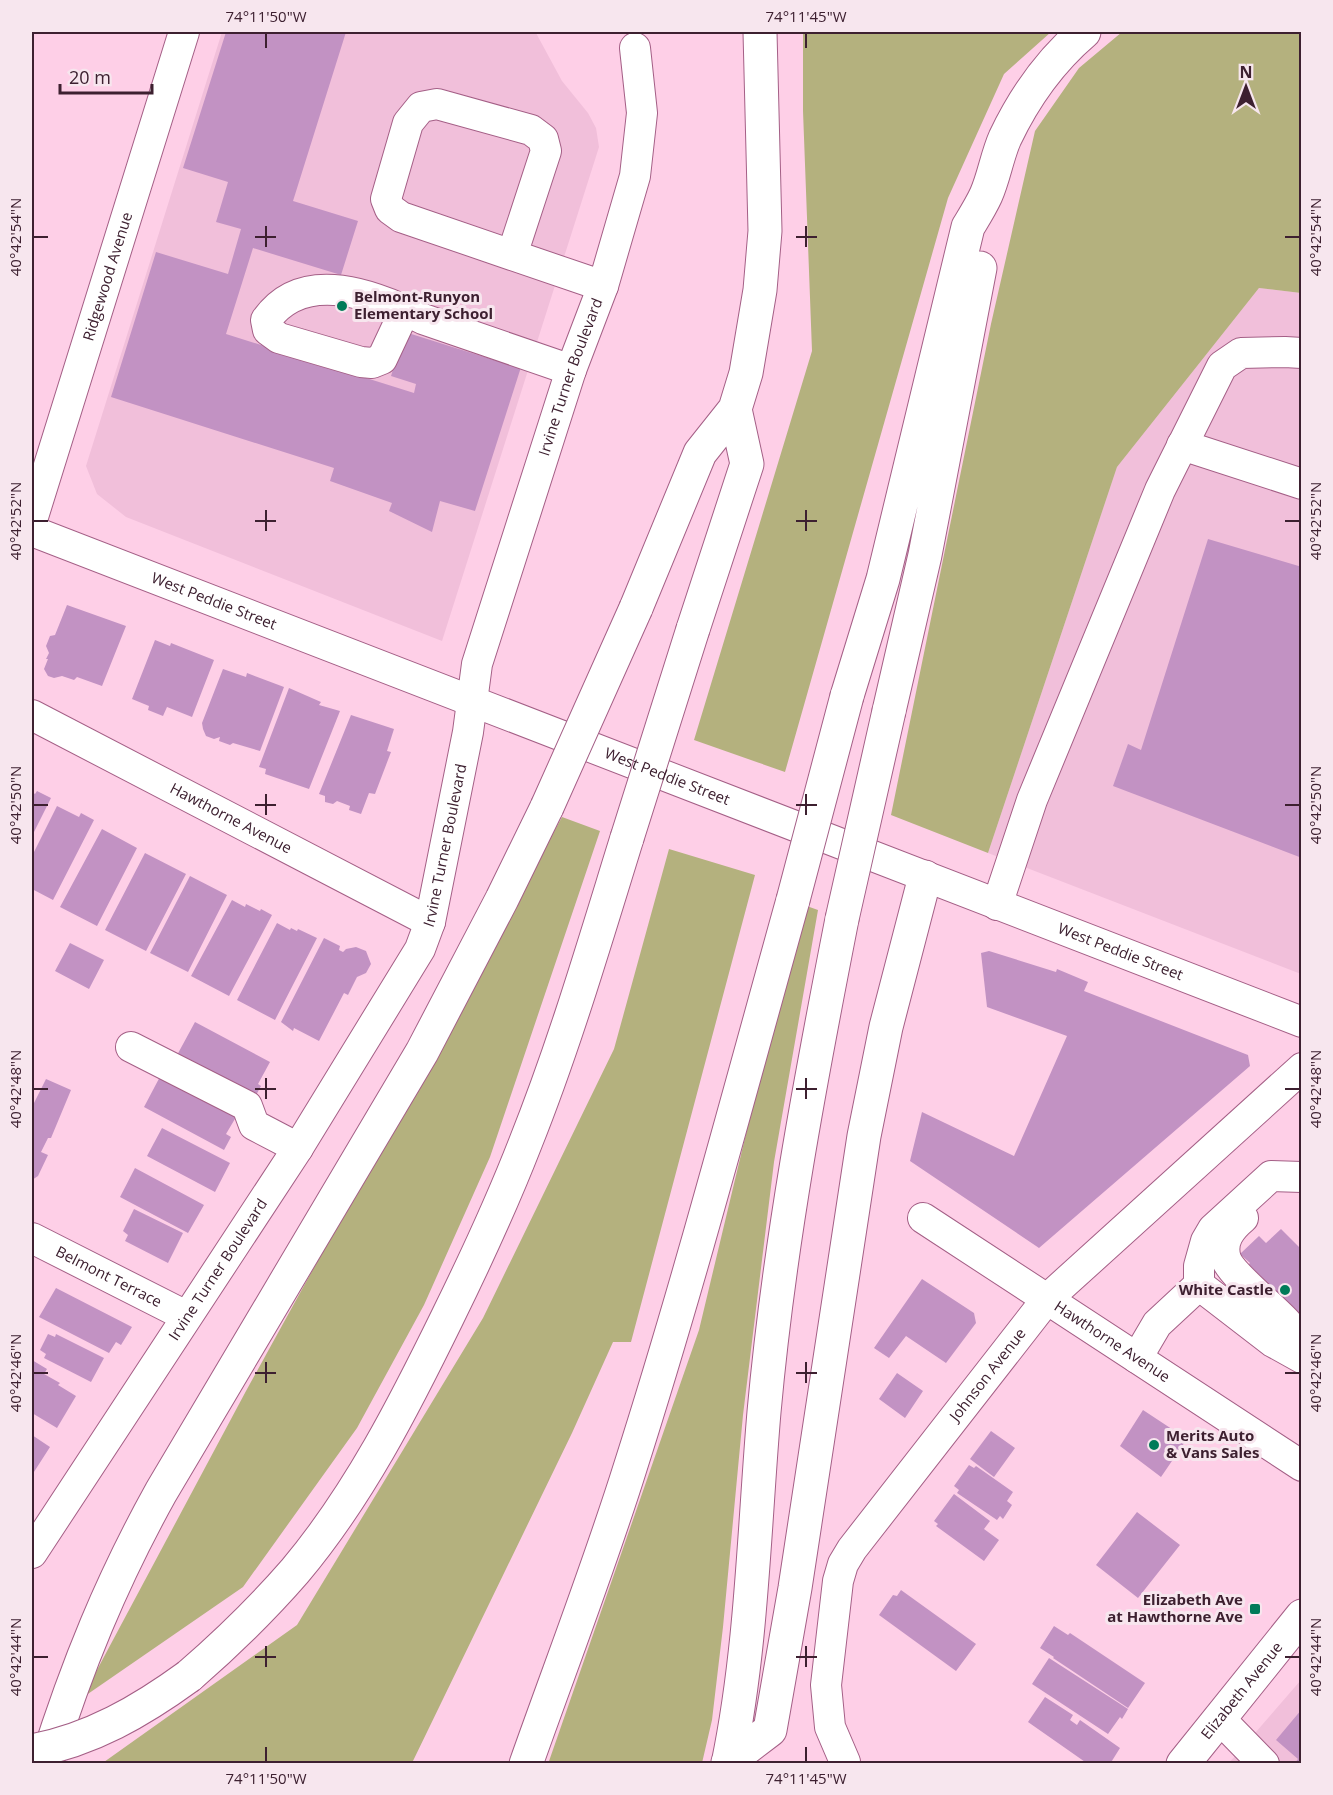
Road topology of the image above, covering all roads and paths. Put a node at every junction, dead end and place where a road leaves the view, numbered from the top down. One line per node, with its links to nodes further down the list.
1 (184, 32): 14 (street, Ridgewood Avenue)
2 (760, 32): 11 (main road)
3 (1084, 32): 5 (main road)
4 (635, 48): 7 (street, Irvine Turner Boulevard)
5 (986, 195): 41 (main road, bridge); 44 (main road, bridge)
6 (512, 255): 6 (street); 7 (street)
7 (603, 286): 10 (street, Irvine Turner Boulevard)
8 (405, 310): 10 (street)
9 (1302, 353): 12 (street)
10 (571, 370): 16 (street, Irvine Turner Boulevard)
11 (735, 409): 38 (main road, bridge); 43 (main road, bridge)
12 (1182, 445): 13 (street); 19 (street)
13 (1302, 484)
14 (32, 520)
15 (32, 531): 16 (street, West Peddie Street)
16 (472, 702): 18 (street, West Peddie Street); 20 (street, Irvine Turner Boulevard)
17 (32, 716): 20 (street, Hawthorne Avenue)
18 (925, 877): 19 (street, West Peddie Street); 41 (main road)
19 (997, 905): 21 (street, West Peddie Street)
20 (430, 922): 24 (street, Irvine Turner Boulevard)
21 (1302, 1022)
22 (131, 1047): 24 (street)
23 (1302, 1068): 29 (street, Johnson Avenue)
24 (298, 1148): 30 (street, Irvine Turner Boulevard)
25 (1301, 1177): 28 (street); 31 (street)
26 (923, 1218): 29 (street, Hawthorne Avenue)
27 (32, 1238): 30 (street, Belmont Terrace)
28 (1199, 1285): 32 (street); 33 (street)
29 (1047, 1299): 32 (street, Hawthorne Avenue); 40 (street, Johnson Avenue)
30 (186, 1316): 35 (street, Irvine Turner Boulevard)
31 (1302, 1343)
32 (1137, 1358): 34 (street, Hawthorne Avenue)
33 (1302, 1358)
34 (1300, 1463)
35 (32, 1553)
36 (1302, 1616): 37 (main road, Elizabeth Avenue)
37 (1219, 1718): 45 (main road, Elizabeth Avenue); 46 (street)
38 (32, 1751)
39 (32, 1760): 42 (main road)
40 (845, 1762)
41 (728, 1763)
42 (36, 1764)
43 (46, 1764)
44 (526, 1764)
45 (1183, 1764)
46 (1264, 1764)

